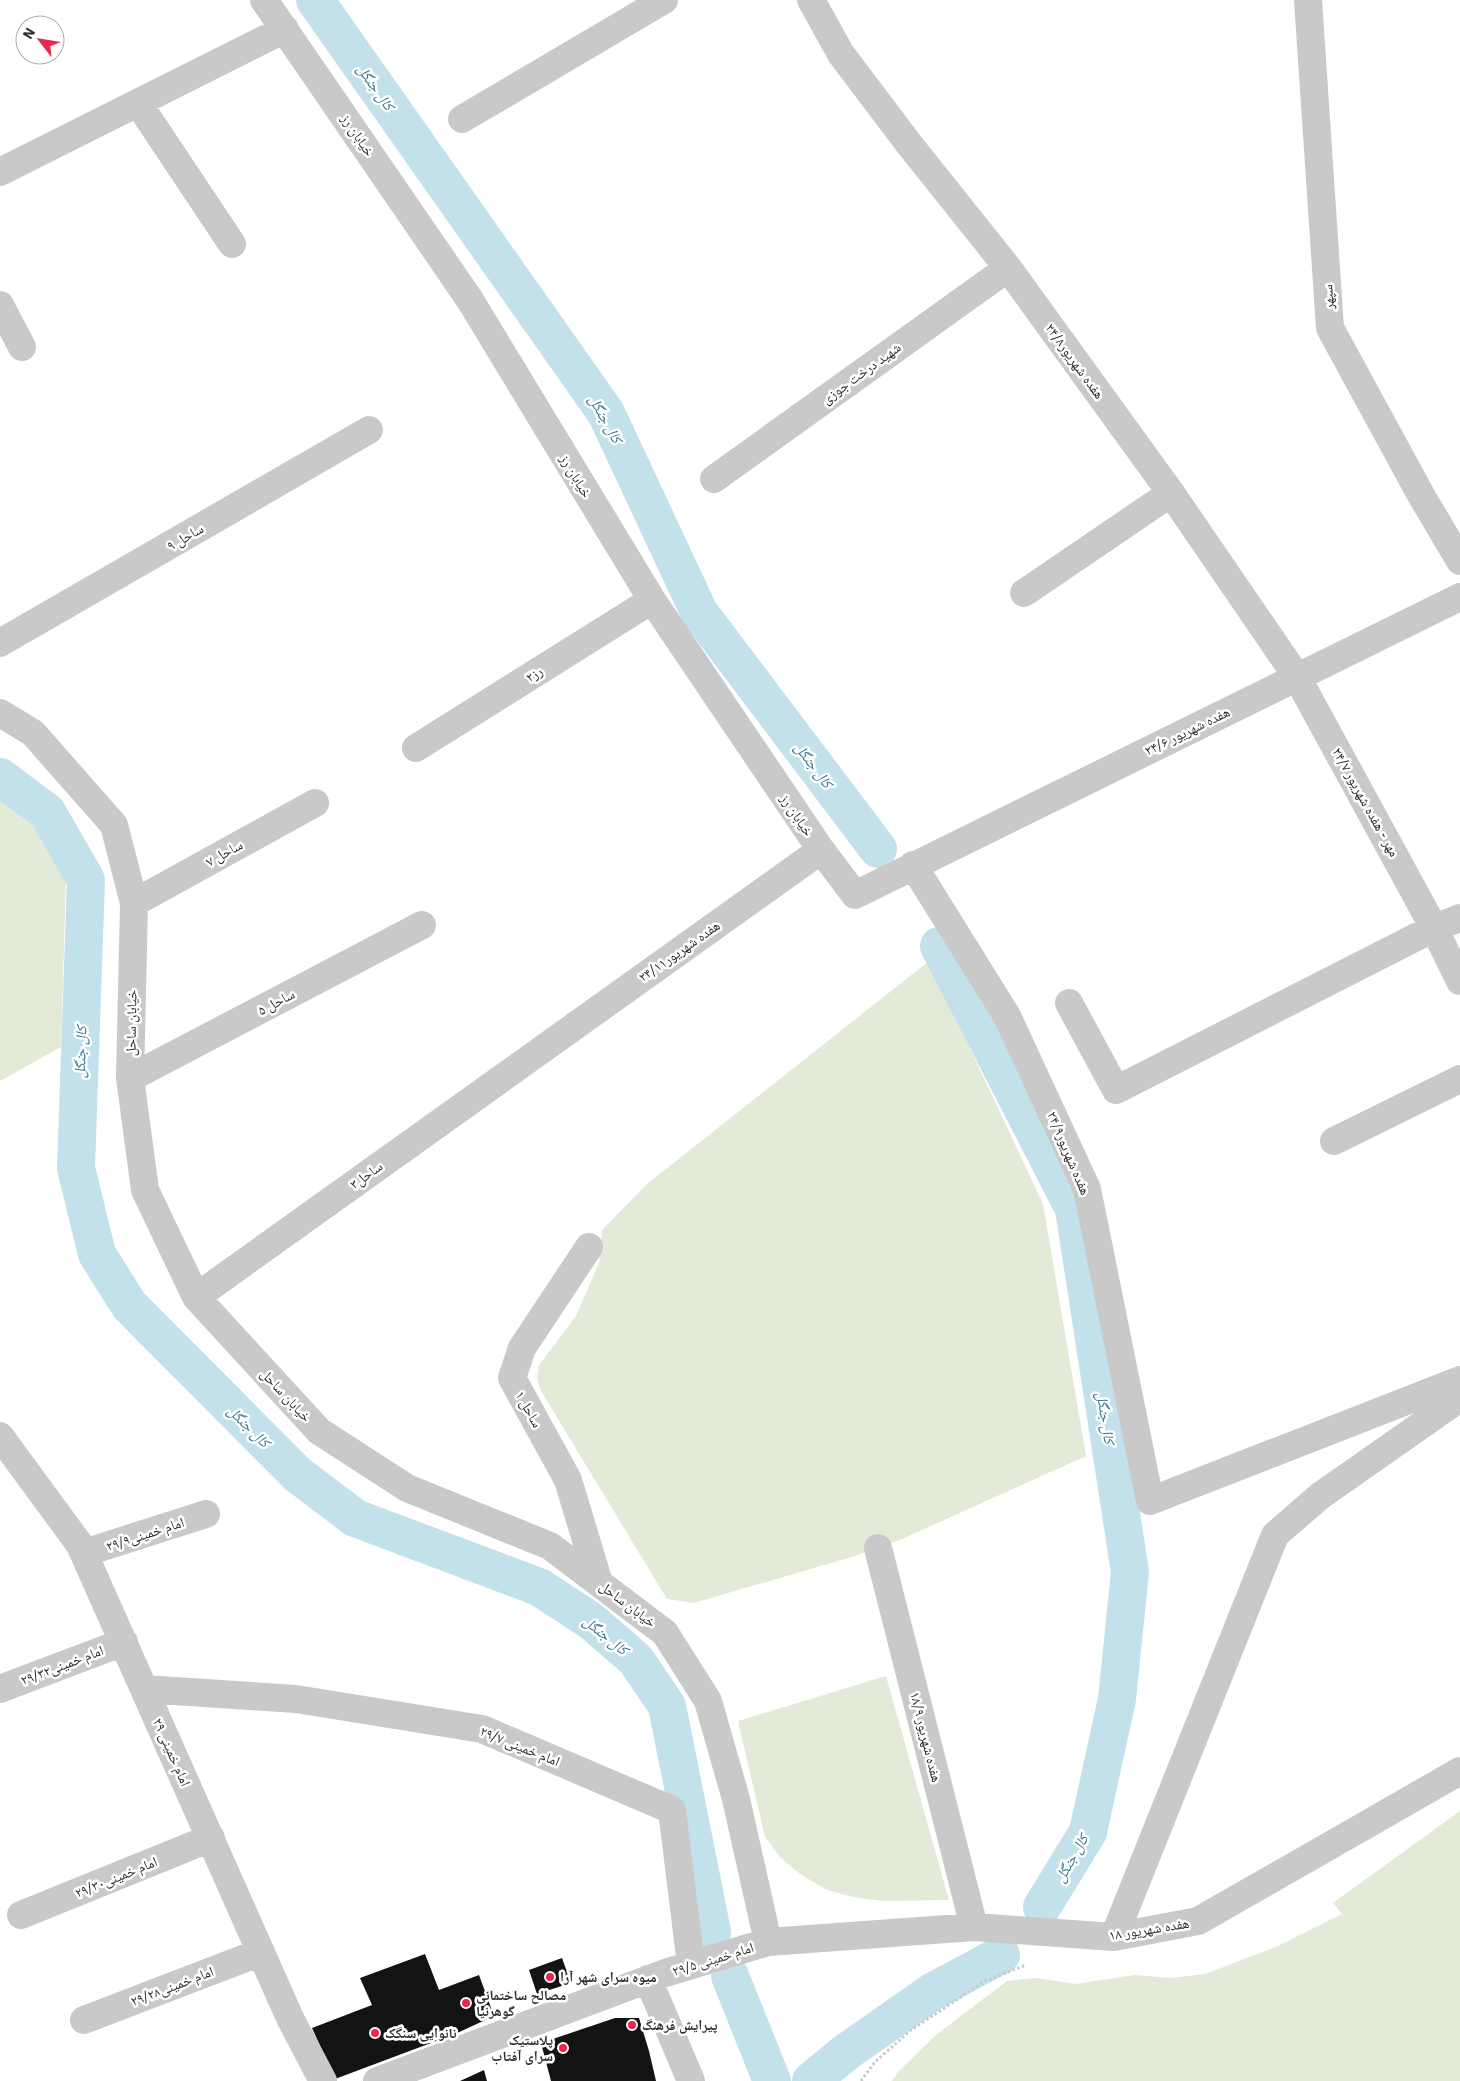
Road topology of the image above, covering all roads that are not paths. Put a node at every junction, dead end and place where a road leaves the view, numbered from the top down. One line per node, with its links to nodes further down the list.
1 (264, 0): 5 (street, خیابان رز)
2 (664, 0): 7 (street)
3 (811, 0): 10 (street, هفده شهریور۲۴/۸)
4 (1308, 0): 16 (street, سپهر)
5 (285, 29): 6 (street); 19 (street, خیابان رز)
6 (138, 102): 8 (street); 9 (street)
7 (462, 119)
8 (0, 172)
9 (232, 244)
10 (1008, 268): 14 (street, شهید درخت جوزی); 15 (street, هفده شهریور۲۴/۸)
11 (0, 305): 12 (street)
12 (22, 347)
13 (369, 430): 20 (street, ساحل ۹)
14 (714, 478)
15 (1171, 493): 17 (street); 21 (street, هفده شهریور۲۴/۸)
16 (1460, 561)
17 (1024, 593)
18 (1460, 597): 21 (street, هفده شهریور ۲۴/۶)
19 (652, 600): 23 (street, رز۲); 25 (street, خیابان رز)
20 (0, 643)
21 (1297, 677): 26 (street, هفده شهریور ۲۴/۶); 30 (street, مهر - هفده شهریور ۲۴/۷)
22 (0, 713): 27 (street, خیابان ساحل)
23 (416, 748)
24 (315, 802): 27 (street, ساحل ۷)
25 (821, 850): 26 (street, خیابان رز); 33 (street, هفده شهریور۲۴/۱۱)
26 (913, 865): 39 (street, هفده شهریور۲۴/۹)
27 (134, 903): 34 (street, خیابان ساحل)
28 (1460, 918): 30 (street)
29 (422, 925): 34 (street, ساحل ۵)
30 (1434, 928): 31 (street, مهر - هفده شهریور ۲۴/۷); 32 (street)
31 (1460, 981)
32 (1070, 1003)
33 (536, 1052): 38 (street, ساحل۳)
34 (130, 1078): 38 (street, خیابان ساحل)
35 (1460, 1078): 36 (street)
36 (1334, 1141)
37 (589, 1247): 45 (street, ساحل ۱)
38 (196, 1297): 45 (street, خیابان ساحل)
39 (1460, 1380)
40 (1460, 1398): 53 (street)
41 (0, 1436): 44 (street, امام خمینی ۲۹)
42 (206, 1514): 44 (street, امام خمینی۲۹/۹)
43 (878, 1548): 52 (street, هفده شهریور ۱۸/۹)
44 (84, 1553): 46 (street, امام خمینی ۲۹)
45 (600, 1583): 54 (street, خیابان ساحل)
46 (124, 1642): 47 (street, امام خمینی۲۹/۳۲); 48 (street, امام خمینی ۲۹)
47 (0, 1689)
48 (144, 1689): 50 (street, امام خمینی ۲۹); 56 (street, امام خمینی ۲۹/۷)
49 (1460, 1771): 53 (street, هفده شهریور ۱۸)
50 (211, 1838): 51 (street, امام خمینی۲۹/۳۰); 55 (street, امام خمینی ۲۹)
51 (21, 1915)
52 (974, 1927): 53 (street, هفده شهریور ۱۸); 54 (street, هفده شهریور ۱۸)
53 (1114, 1937)
54 (768, 1942): 56 (street, امام خمینی ۲۹/۵)
55 (261, 1952): 58 (street, امام خمینی۲۹/۲۸); 59 (street, امام خمینی ۲۹)
56 (691, 1965): 57 (street, امام خمینی ۲۹/۵)
57 (648, 1979): 60 (street, امام خمینی ۲۹/۵); 61 (street)
58 (84, 2020)
59 (322, 2081)
60 (377, 2081)
61 (691, 2081)

